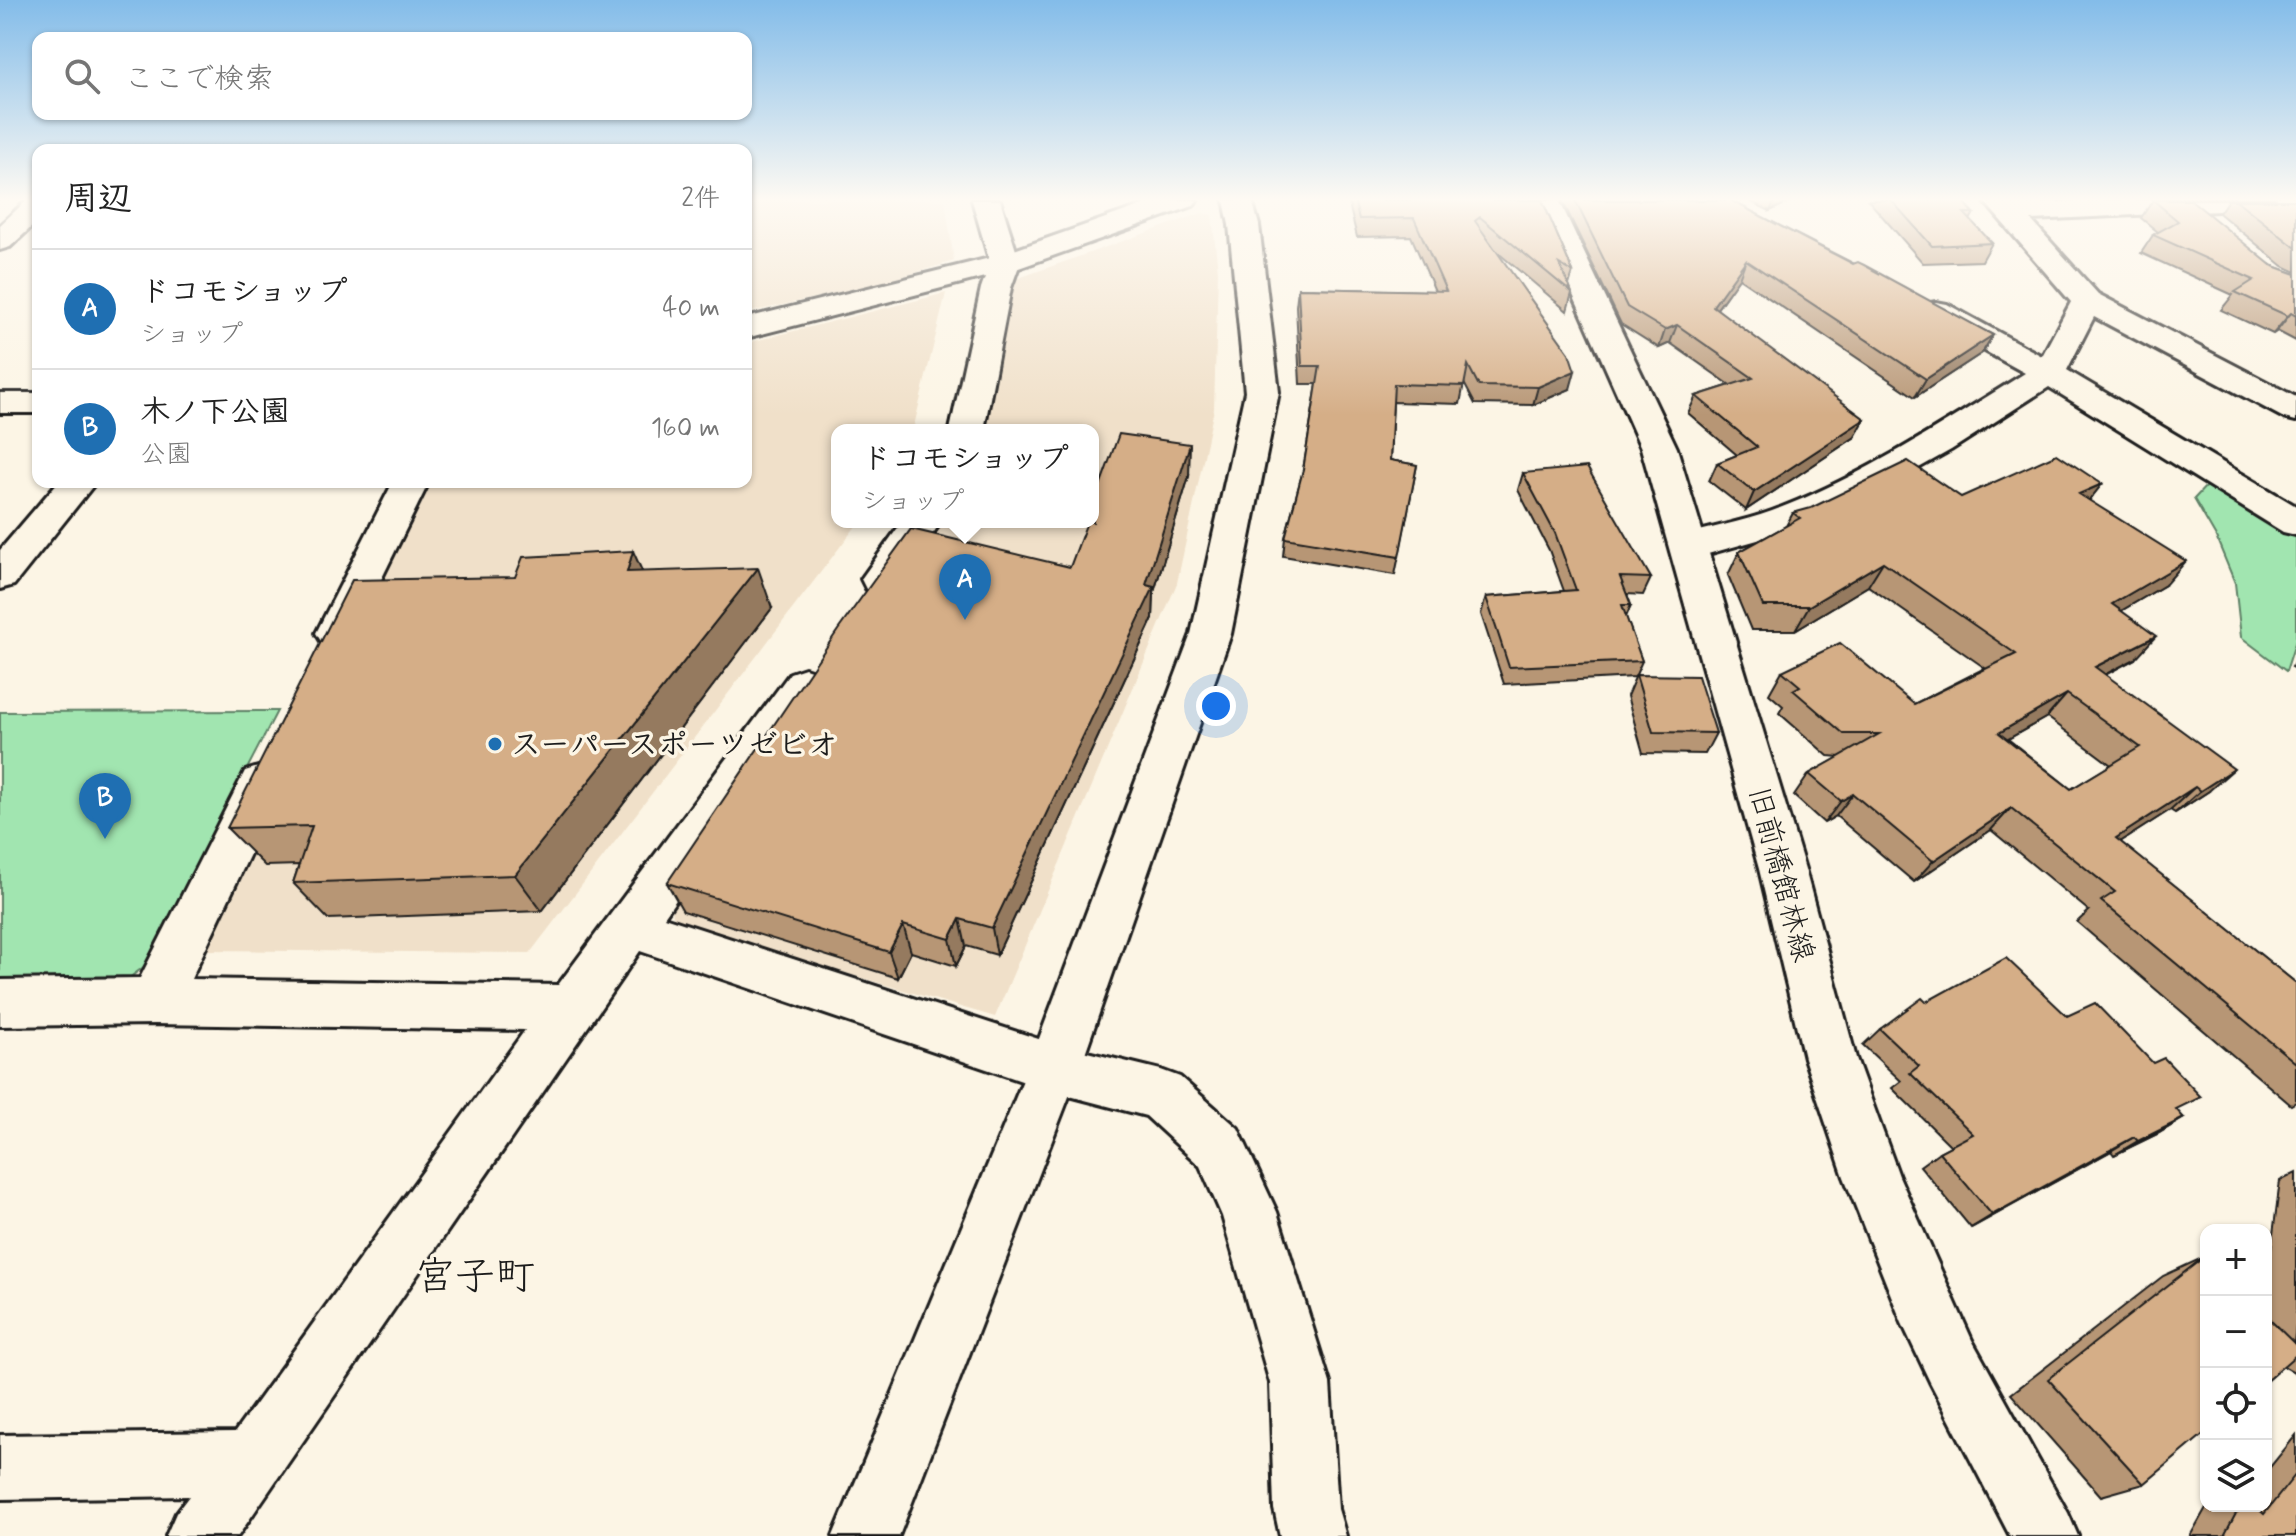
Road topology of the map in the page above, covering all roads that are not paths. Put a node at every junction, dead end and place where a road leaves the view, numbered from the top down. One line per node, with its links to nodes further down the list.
1 (970, 272): 8 (street)
2 (1002, 272): 13 (street)
3 (1249, 272): 28 (street)
4 (1578, 272): 18 (street, 旧前橋館林線)
5 (2061, 272): 7 (street)
6 (1910, 297): 9 (street)
7 (2087, 301): 9 (street); 12 (street)
8 (752, 326)
9 (2049, 373): 16 (street); 18 (street)
10 (0, 403): 11 (street)
11 (32, 403)
12 (2296, 411)
13 (968, 424)
14 (73, 488): 19 (street)
15 (408, 488): 22 (street)
16 (2296, 523)
17 (918, 528): 20 (street)
18 (1690, 546): 34 (street, 旧前橋館林線)
19 (0, 576)
20 (859, 609)
21 (823, 658): 24 (street)
22 (320, 666)
23 (278, 751): 25 (street)
24 (632, 927): 27 (street); 28 (street)
25 (155, 1001): 26 (street); 27 (street)
26 (0, 1003)
27 (571, 1008): 29 (street)
28 (1054, 1068): 32 (street); 33 (street)
29 (252, 1463): 30 (street); 31 (street)
30 (0, 1467)
31 (199, 1536)
32 (866, 1536)
33 (1313, 1536)
34 (2045, 1536)

